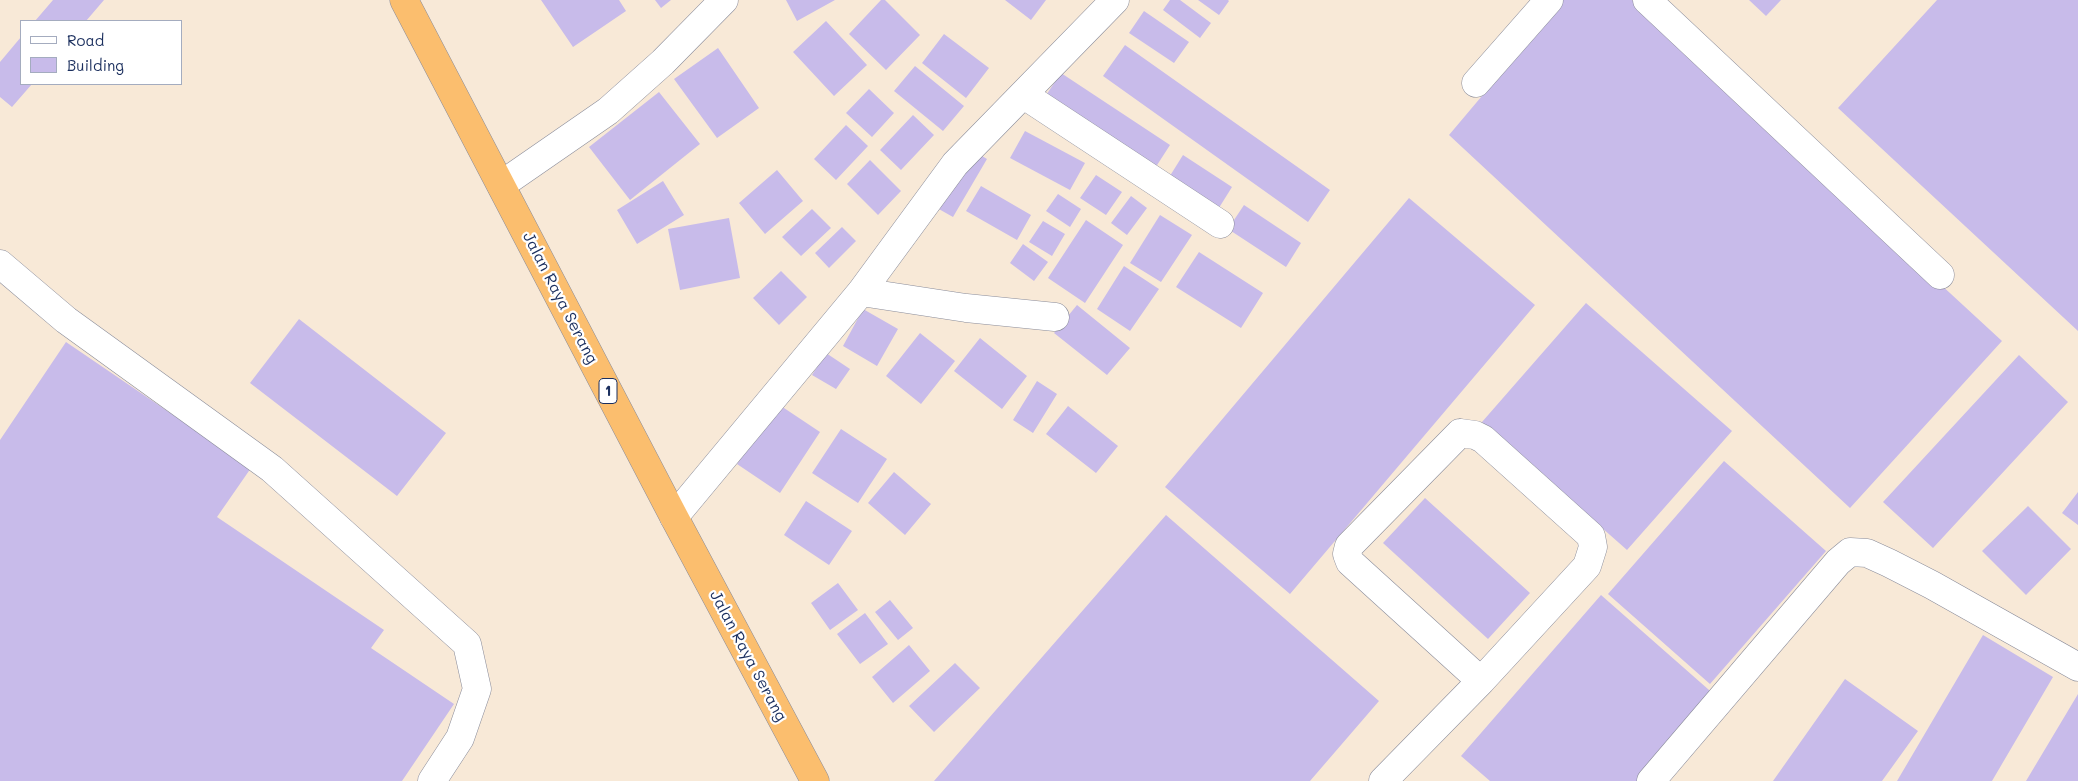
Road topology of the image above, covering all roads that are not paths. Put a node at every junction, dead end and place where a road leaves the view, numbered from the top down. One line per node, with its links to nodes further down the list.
1 (404, 0): 8 (highway, Jalan Raya Serang / 1)
2 (724, 0): 8 (street)
3 (1115, 0): 7 (street)
4 (1549, 0): 6 (street)
5 (1647, 0): 11 (street)
6 (1476, 83)
7 (1024, 95): 9 (street); 12 (street)
8 (501, 185): 14 (highway, Jalan Raya Serang / 1)
9 (1220, 224)
10 (0, 264): 17 (street)
11 (1940, 275)
12 (861, 292): 13 (street); 14 (street)
13 (1055, 317)
14 (674, 517): 18 (highway, Jalan Raya Serang / 1)
15 (2078, 667): 20 (street)
16 (1481, 681): 16 (street); 19 (street)
17 (432, 781)
18 (815, 781)
19 (1383, 781)
20 (1651, 781)

